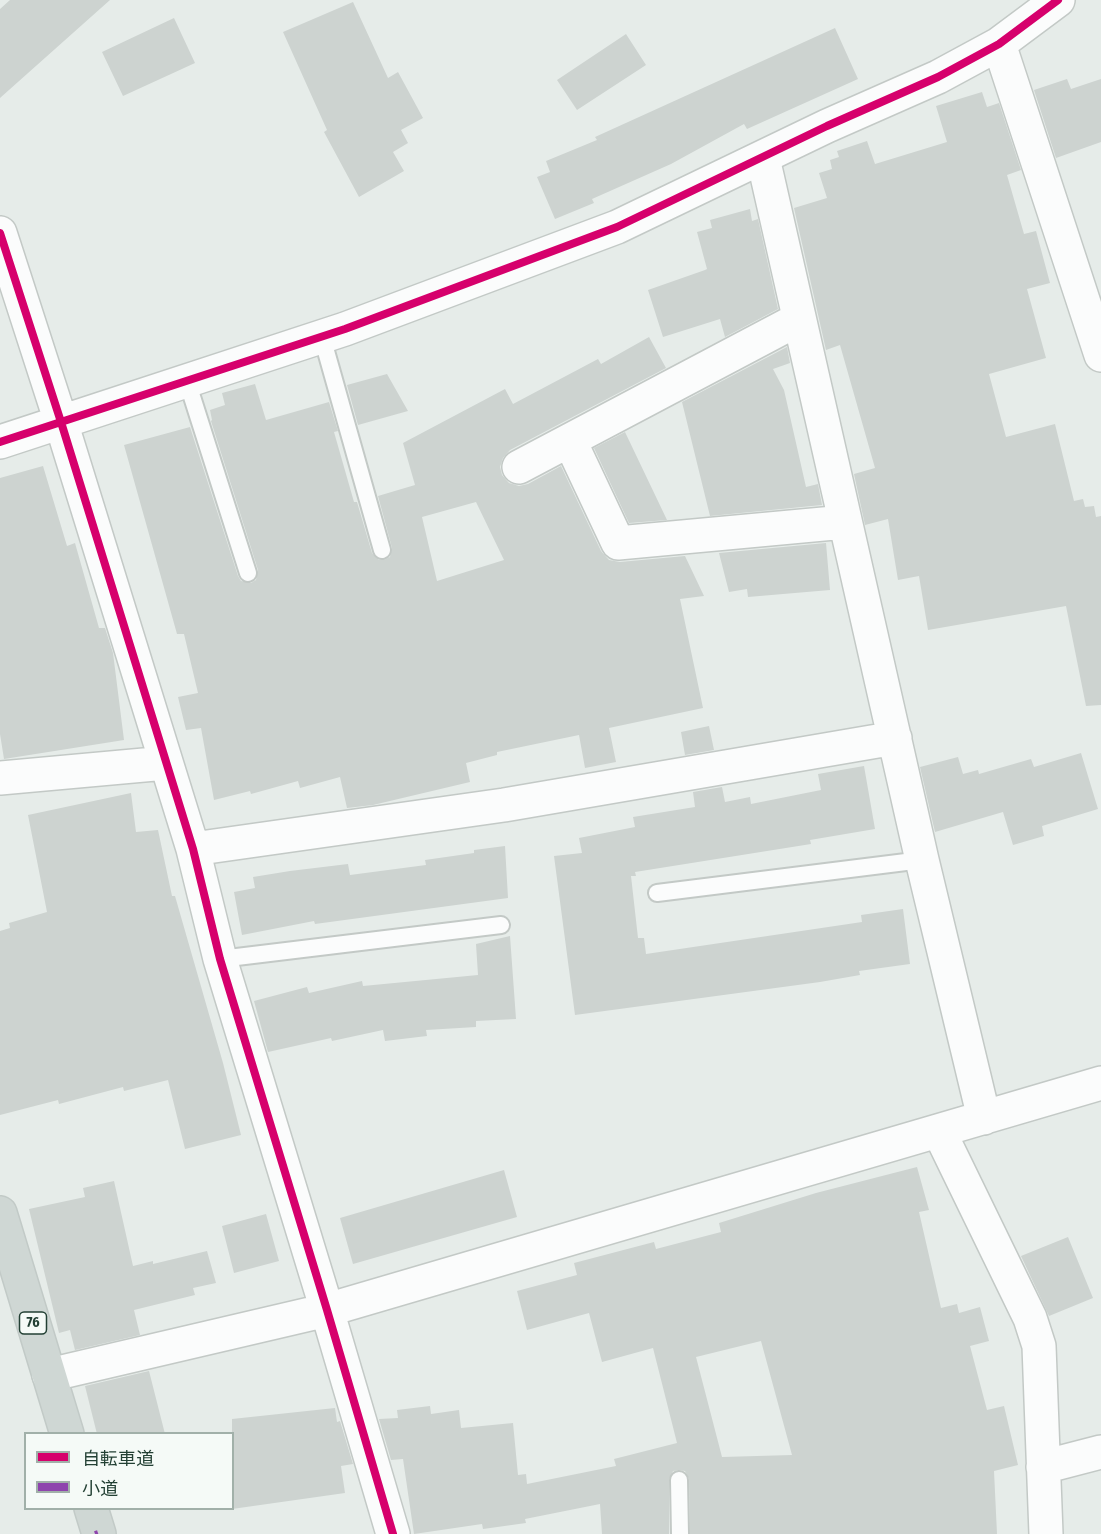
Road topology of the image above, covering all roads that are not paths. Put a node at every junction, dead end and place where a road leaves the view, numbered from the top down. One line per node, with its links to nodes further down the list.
1 (1058, 0): 2 (street)
2 (999, 44): 3 (street); 7 (street)
3 (763, 158): 5 (street); 6 (street)
4 (0, 233): 9 (street)
5 (799, 319): 10 (street); 13 (street)
6 (322, 337): 8 (street); 14 (lane)
7 (1101, 355)
8 (187, 381): 9 (street); 15 (lane)
9 (61, 422): 11 (street); 17 (street)
10 (570, 441): 12 (street); 13 (street)
11 (0, 442)
12 (519, 467)
13 (845, 522): 16 (street)
14 (382, 550)
15 (248, 573)
16 (895, 738): 19 (street); 20 (street)
17 (166, 763): 18 (street); 19 (street)
18 (0, 778)
19 (193, 849): 23 (street)
20 (922, 860): 21 (lane); 25 (street)
21 (657, 893)
22 (501, 926): 23 (lane)
23 (220, 959): 28 (street)
24 (1101, 1083): 25 (street)
25 (984, 1118): 26 (street)
26 (939, 1131): 28 (street); 32 (street)
27 (0, 1213): 29 (main road, 76)
28 (327, 1310): 29 (street); 36 (street)
29 (49, 1375): 30 (main road, 76)
30 (66, 1432)
31 (1101, 1452): 32 (street)
32 (1043, 1467): 38 (street)
33 (679, 1480): 37 (lane)
34 (91, 1510): 35 (main road)
35 (99, 1534)
36 (393, 1534)
37 (680, 1534)
38 (1046, 1534)

